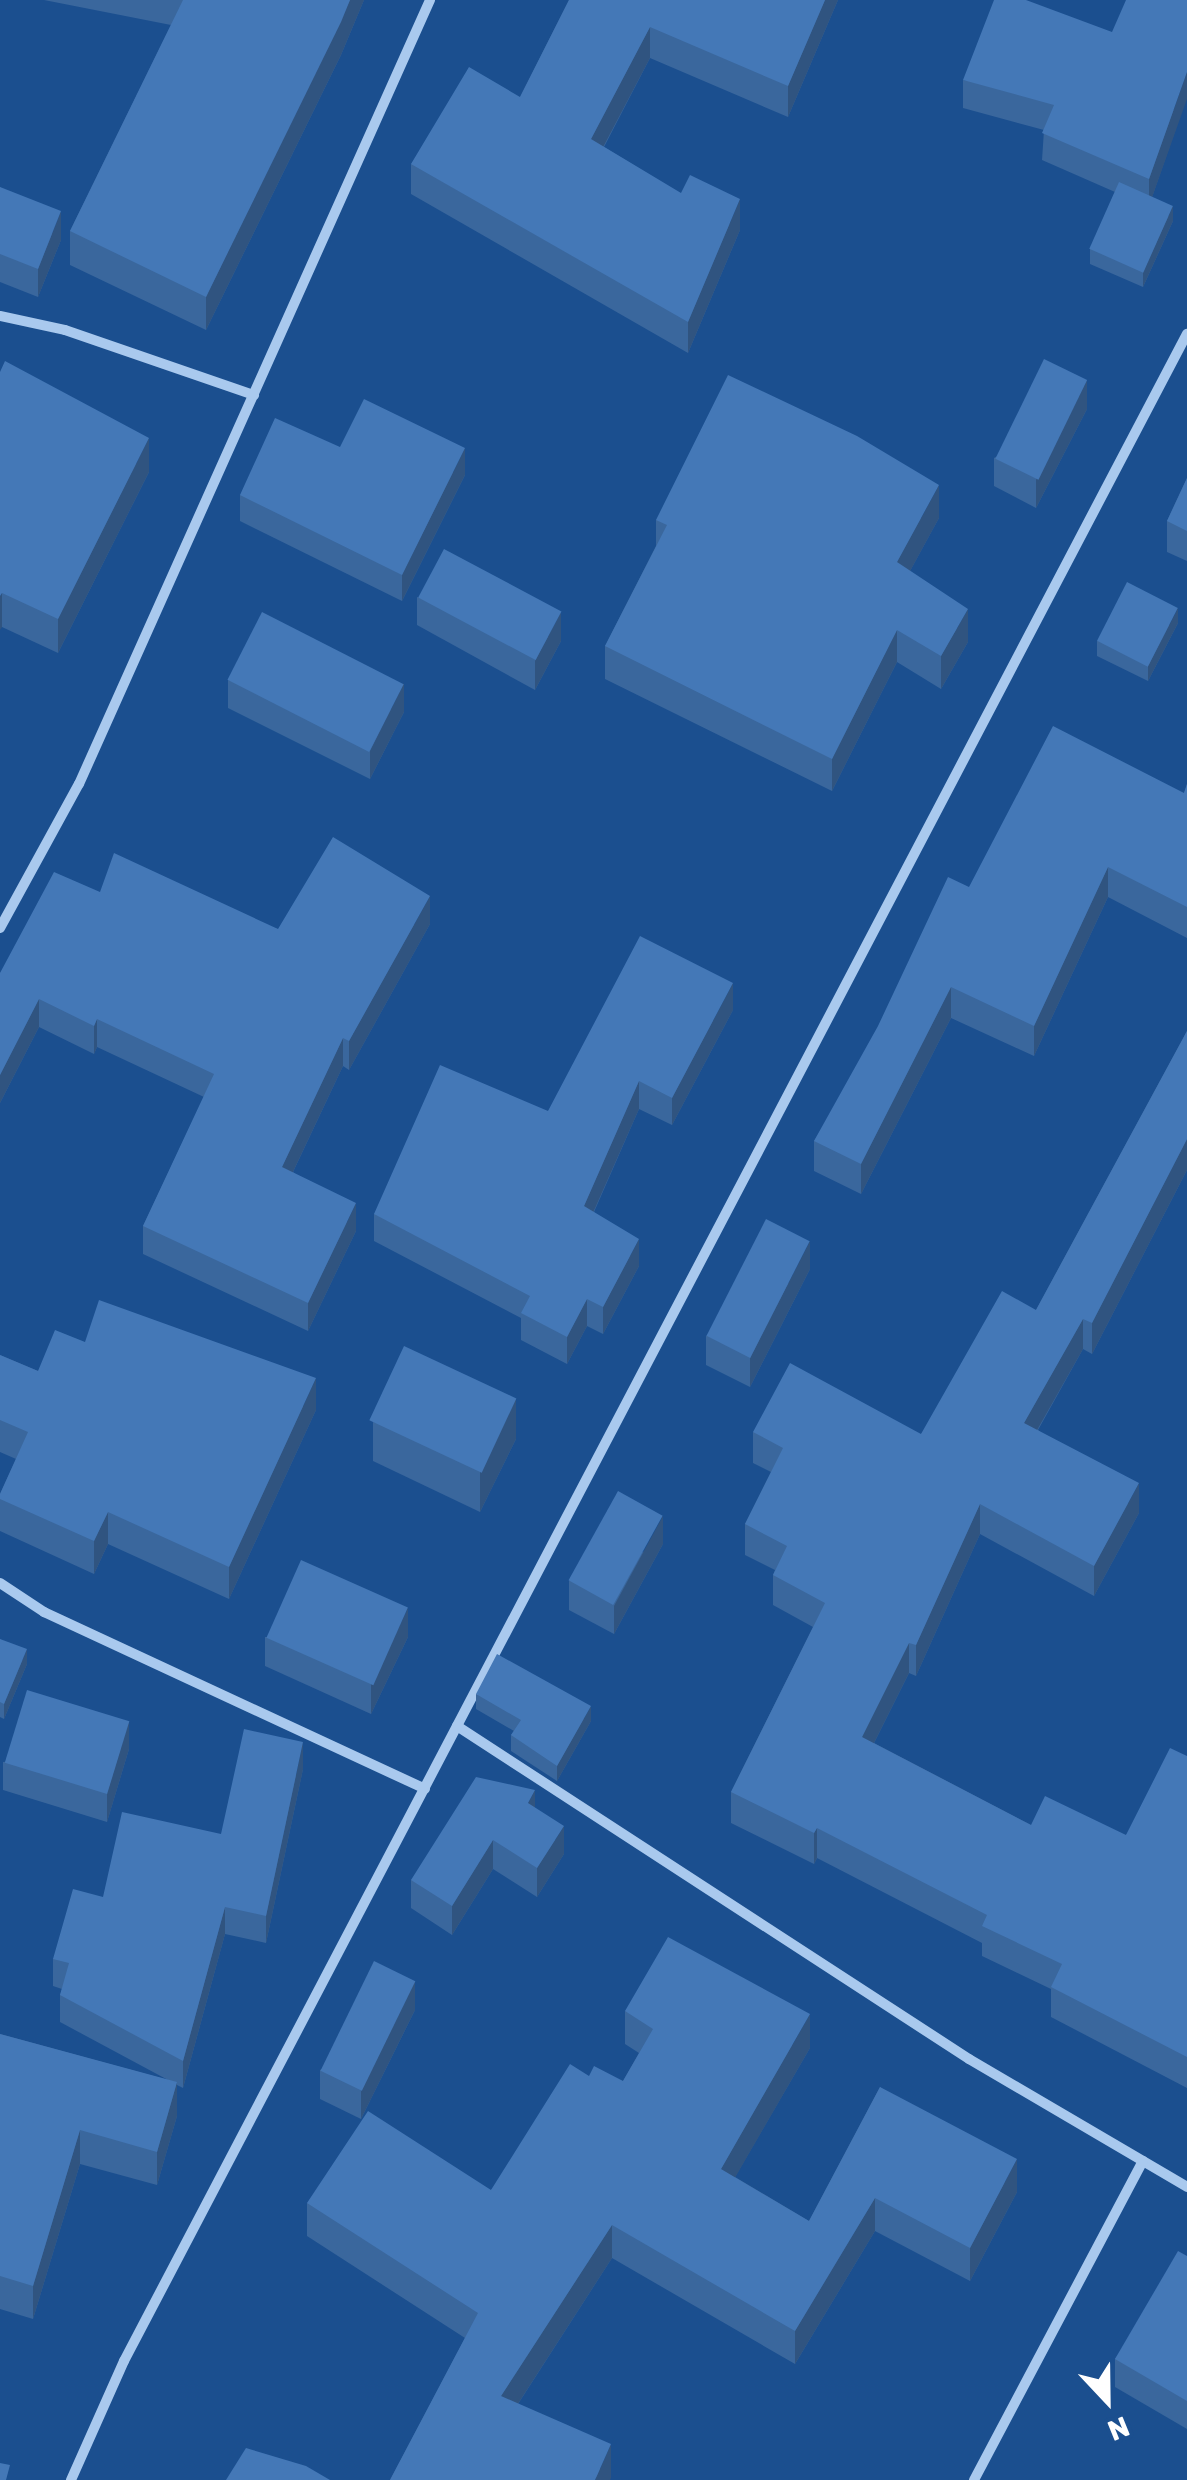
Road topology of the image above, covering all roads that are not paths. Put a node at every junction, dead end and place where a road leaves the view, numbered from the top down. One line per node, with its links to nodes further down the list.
1 (430, 0): 4 (street)
2 (0, 316): 4 (street)
3 (1187, 334): 7 (street)
4 (254, 395): 5 (street)
5 (0, 928)
6 (0, 1583): 8 (street)
7 (458, 1726): 8 (street); 9 (street)
8 (425, 1789): 11 (street)
9 (1143, 2161): 10 (street); 12 (street)
10 (1187, 2187)
11 (71, 2480)
12 (974, 2480)

